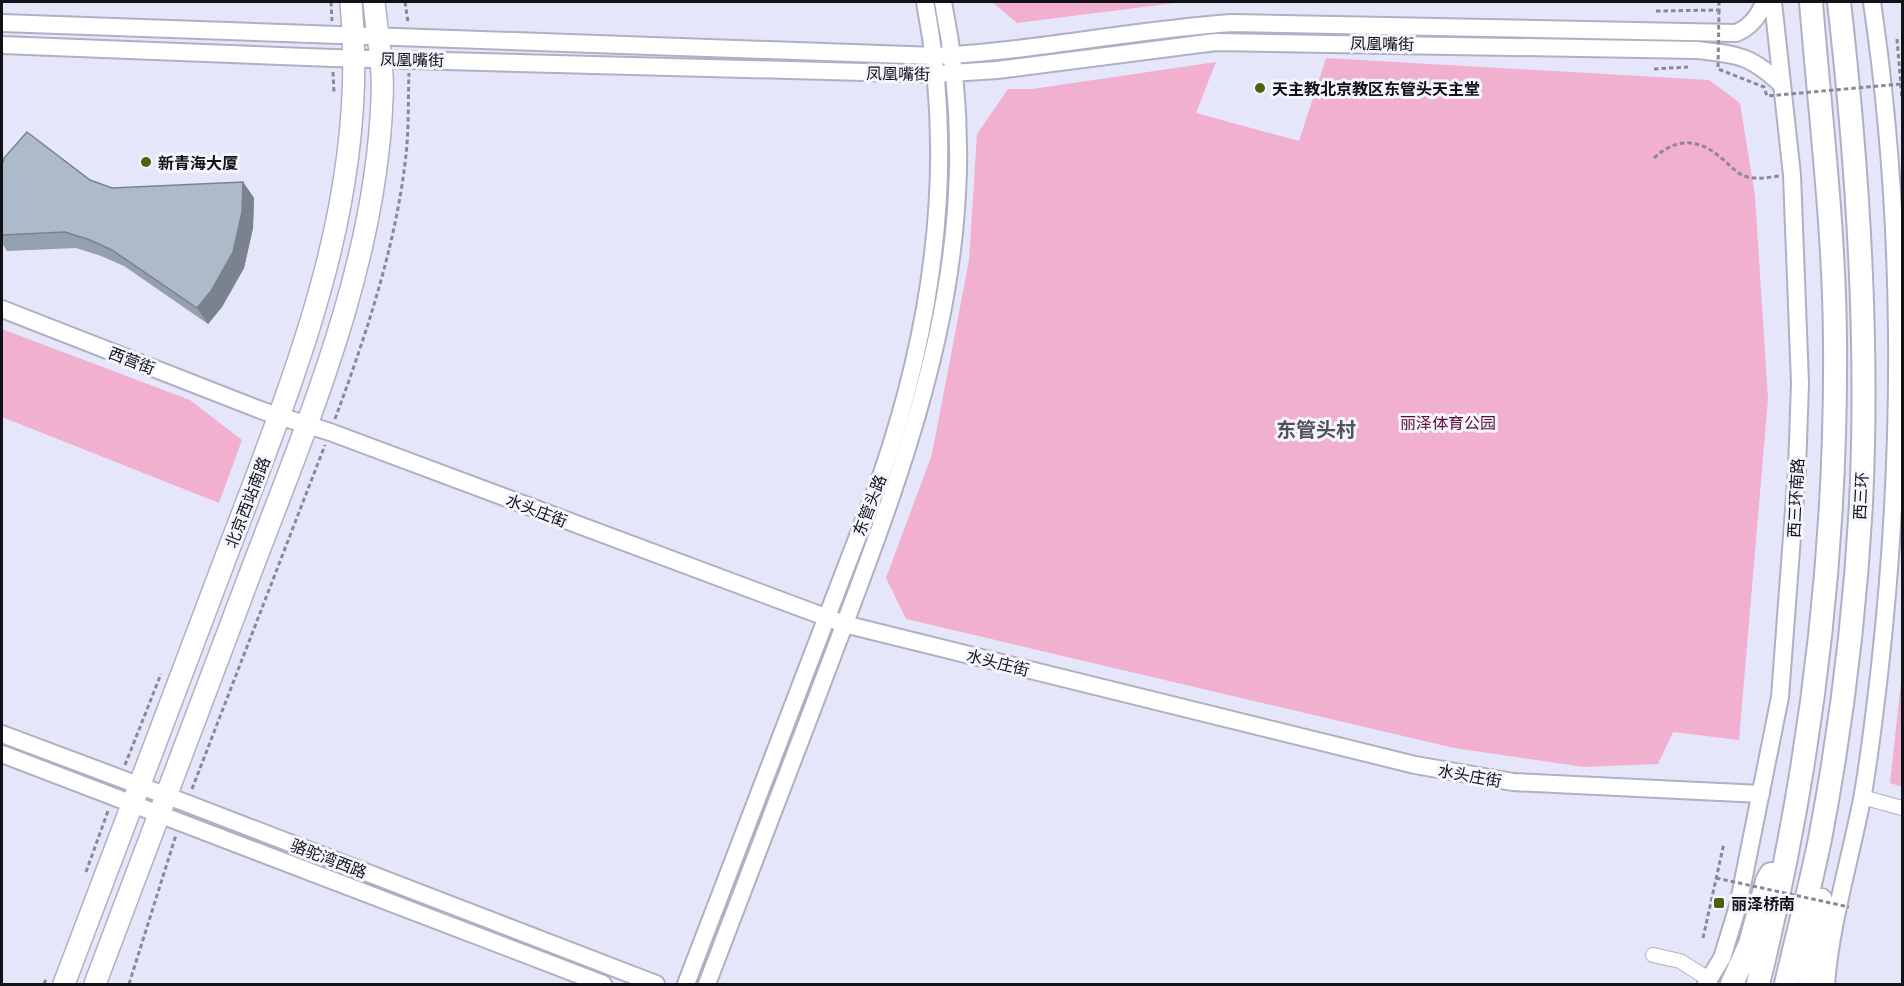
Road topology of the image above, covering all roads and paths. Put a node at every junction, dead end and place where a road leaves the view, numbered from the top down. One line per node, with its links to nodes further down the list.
1 (331, 2): 15 (path)
2 (351, 2): 16 (main road, 北京西站南路)
3 (374, 2): 17 (main road, 北京西站南路)
4 (925, 2): 21 (street, 东管头路)
5 (943, 2): 20 (street, 东管头路)
6 (1719, 2): 12 (path)
7 (1764, 2): 20 (street, 凤凰嘴街)
8 (1773, 2): 31 (street, 西三环南路)
9 (1810, 2): 52 (highway, 西三环)
10 (1839, 2): 50 (highway, 西三环)
11 (1872, 2): 47 (street)
12 (1719, 10): 13 (path); 24 (path, bridge)
13 (1656, 11)
14 (2, 23): 15 (street, 凤凰嘴街)
15 (333, 35): 16 (street, 凤凰嘴街)
16 (354, 36): 17 (street, 凤凰嘴街); 22 (main road, 北京西站南路)
17 (377, 36): 21 (street, 凤凰嘴街); 23 (main road, 北京西站南路)
18 (1897, 39): 30 (path)
19 (2, 45): 22 (street, 凤凰嘴街)
20 (954, 55): 21 (street, 凤凰嘴街); 29 (street, 东管头路)
21 (936, 56): 28 (street, 东管头路)
22 (344, 58): 23 (street, 凤凰嘴街); 32 (path); 37 (main road, 北京西站南路)
23 (382, 59): 28 (street, 凤凰嘴街); 38 (main road, 北京西站南路)
24 (1718, 65): 26 (path); 30 (path, bridge)
25 (1697, 66): 27 (path)
26 (1707, 66)
27 (1654, 69)
28 (936, 74): 29 (street, 凤凰嘴街); 39 (street, 东管头路)
29 (955, 74): 31 (street, 凤凰嘴街); 40 (street, 东管头路)
30 (1901, 84): 33 (path)
31 (1782, 85): 35 (street, 西三环南路)
32 (334, 94)
33 (1902, 99)
34 (1654, 158): 35 (path)
35 (1792, 175): 45 (street, 西三环南路)
36 (2, 309): 37 (street, 西营街)
37 (271, 413): 38 (street, 水头庄街); 46 (main road, 北京西站南路)
38 (307, 425): 39 (street, 水头庄街); 48 (main road, 北京西站南路)
39 (826, 618): 40 (street, 水头庄街); 64 (street, 东管头路)
40 (844, 624): 45 (street, 水头庄街); 65 (street, 东管头路)
41 (165, 665): 44 (path)
42 (2, 734): 44 (street, 骆驼湾西路)
43 (2, 754): 46 (street, 骆驼湾西路)
44 (119, 778): 46 (street, 骆驼湾西路)
45 (1761, 794): 59 (street, 西三环南路)
46 (128, 796): 48 (street, 骆驼湾西路); 53 (path); 58 (main road, 北京西站南路)
47 (1862, 797): 49 (street); 69 (street)
48 (163, 805): 61 (main road, 北京西站南路); 62 (street, 骆驼湾西路); 63 (street, 骆驼湾西路)
49 (1902, 808)
50 (1820, 840): 67 (highway, 西三环); 68 (highway)
51 (1724, 843): 54 (path)
52 (1788, 848): 59 (highway); 66 (highway, 西三环)
53 (85, 874)
54 (1716, 879): 55 (path, bridge); 56 (path)
55 (1849, 907)
56 (1703, 938)
57 (1653, 955): 59 (street)
58 (56, 979): 60 (path)
59 (1723, 981)
60 (44, 984)
61 (96, 984)
62 (603, 984)
63 (656, 984)
64 (686, 984)
65 (707, 984)
66 (1758, 984)
67 (1786, 984)
68 (1809, 984)
69 (1826, 984)

